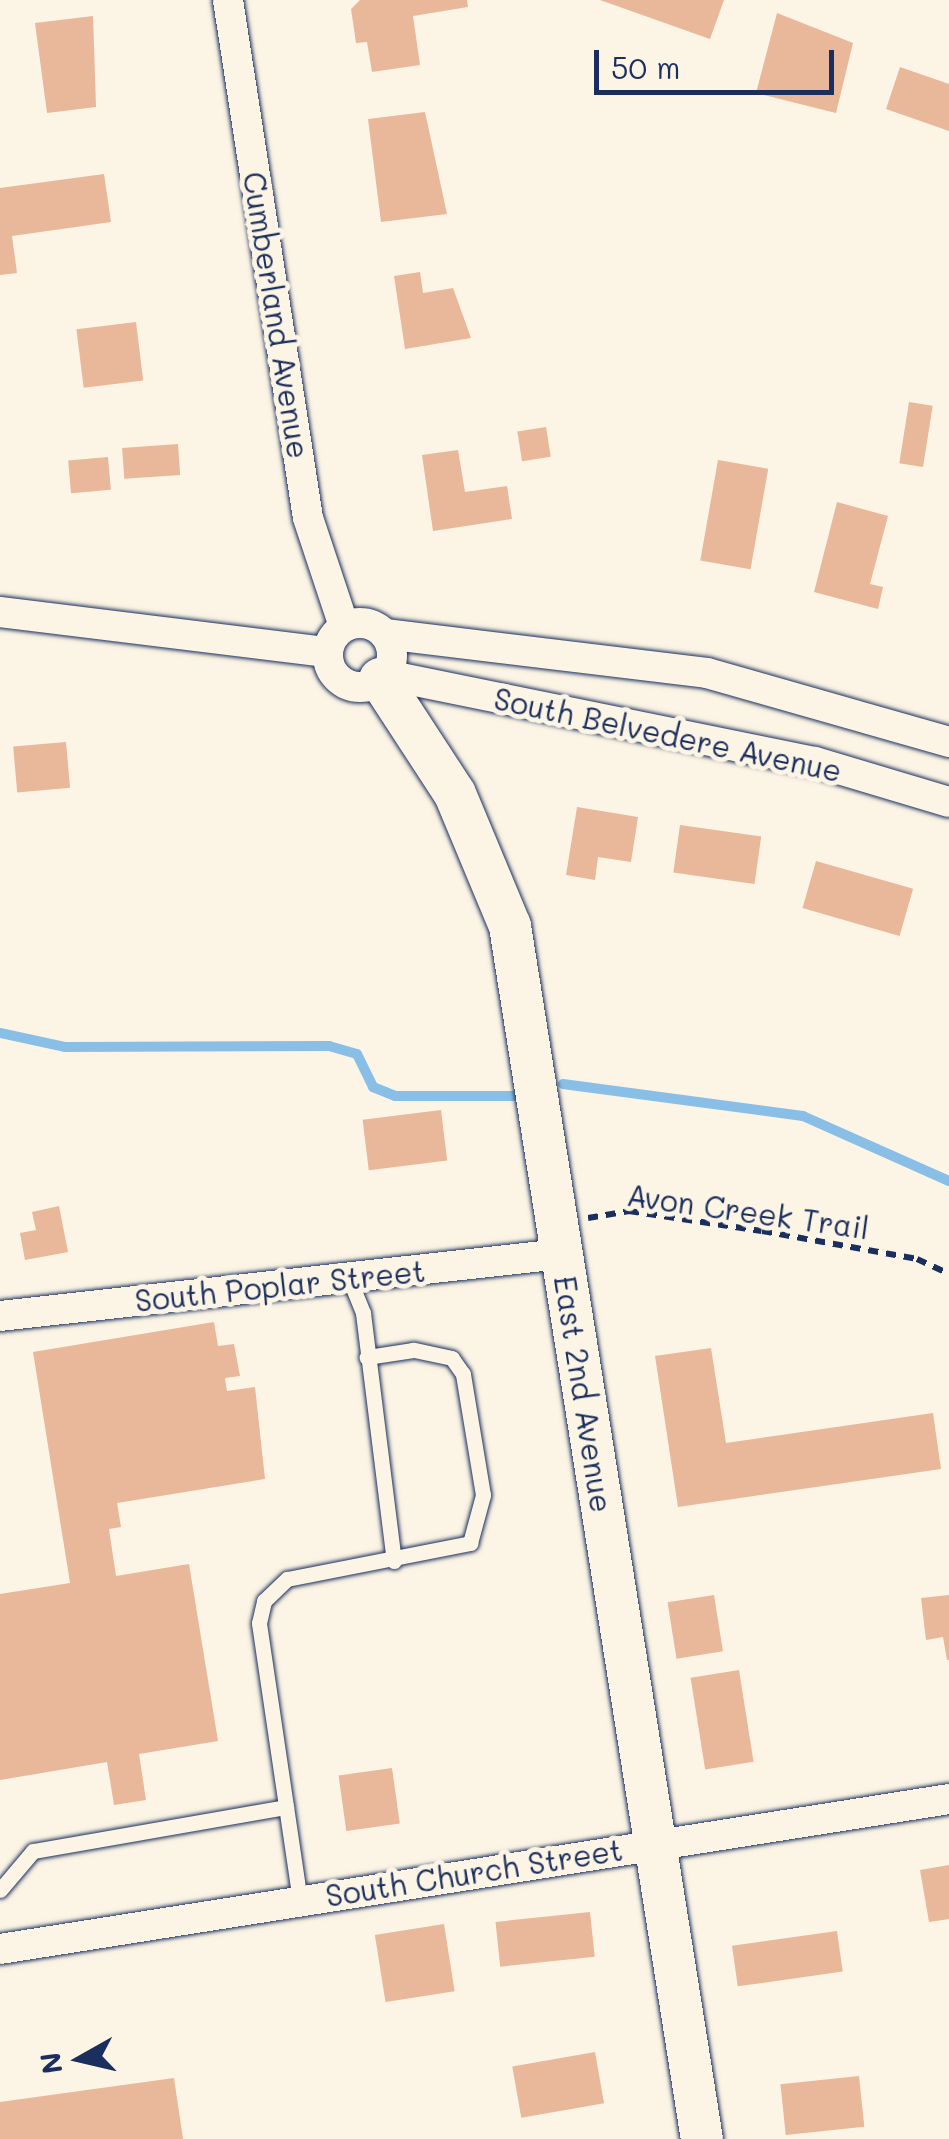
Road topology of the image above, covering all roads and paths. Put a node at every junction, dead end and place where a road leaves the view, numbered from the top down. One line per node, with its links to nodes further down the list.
1 (228, 0): 3 (street, Cumberland Avenue)
2 (0, 612): 5 (street)
3 (344, 626): 4 (street); 5 (street)
4 (385, 634): 6 (street); 7 (street, South Belvedere Avenue)
5 (327, 652): 6 (street)
6 (383, 677): 8 (street, South Belvedere Avenue); 9 (street, East 2nd Avenue)
7 (949, 742)
8 (949, 802)
9 (560, 1254): 10 (path, Avon Creek Trail); 11 (street, South Poplar Street); 17 (street, East 2nd Avenue)
10 (949, 1274)
11 (349, 1278): 12 (street, South Poplar Street); 13 (lane)
12 (0, 1316)
13 (368, 1357): 14 (lane); 14 (lane)
14 (394, 1562): 16 (lane)
15 (949, 1798): 17 (street, South Church Street)
16 (286, 1808): 18 (lane); 19 (lane)
17 (655, 1843): 19 (street, South Church Street); 21 (street, East 2nd Avenue)
18 (0, 1890)
19 (300, 1901): 20 (street, South Church Street)
20 (0, 1949)
21 (702, 2139)

